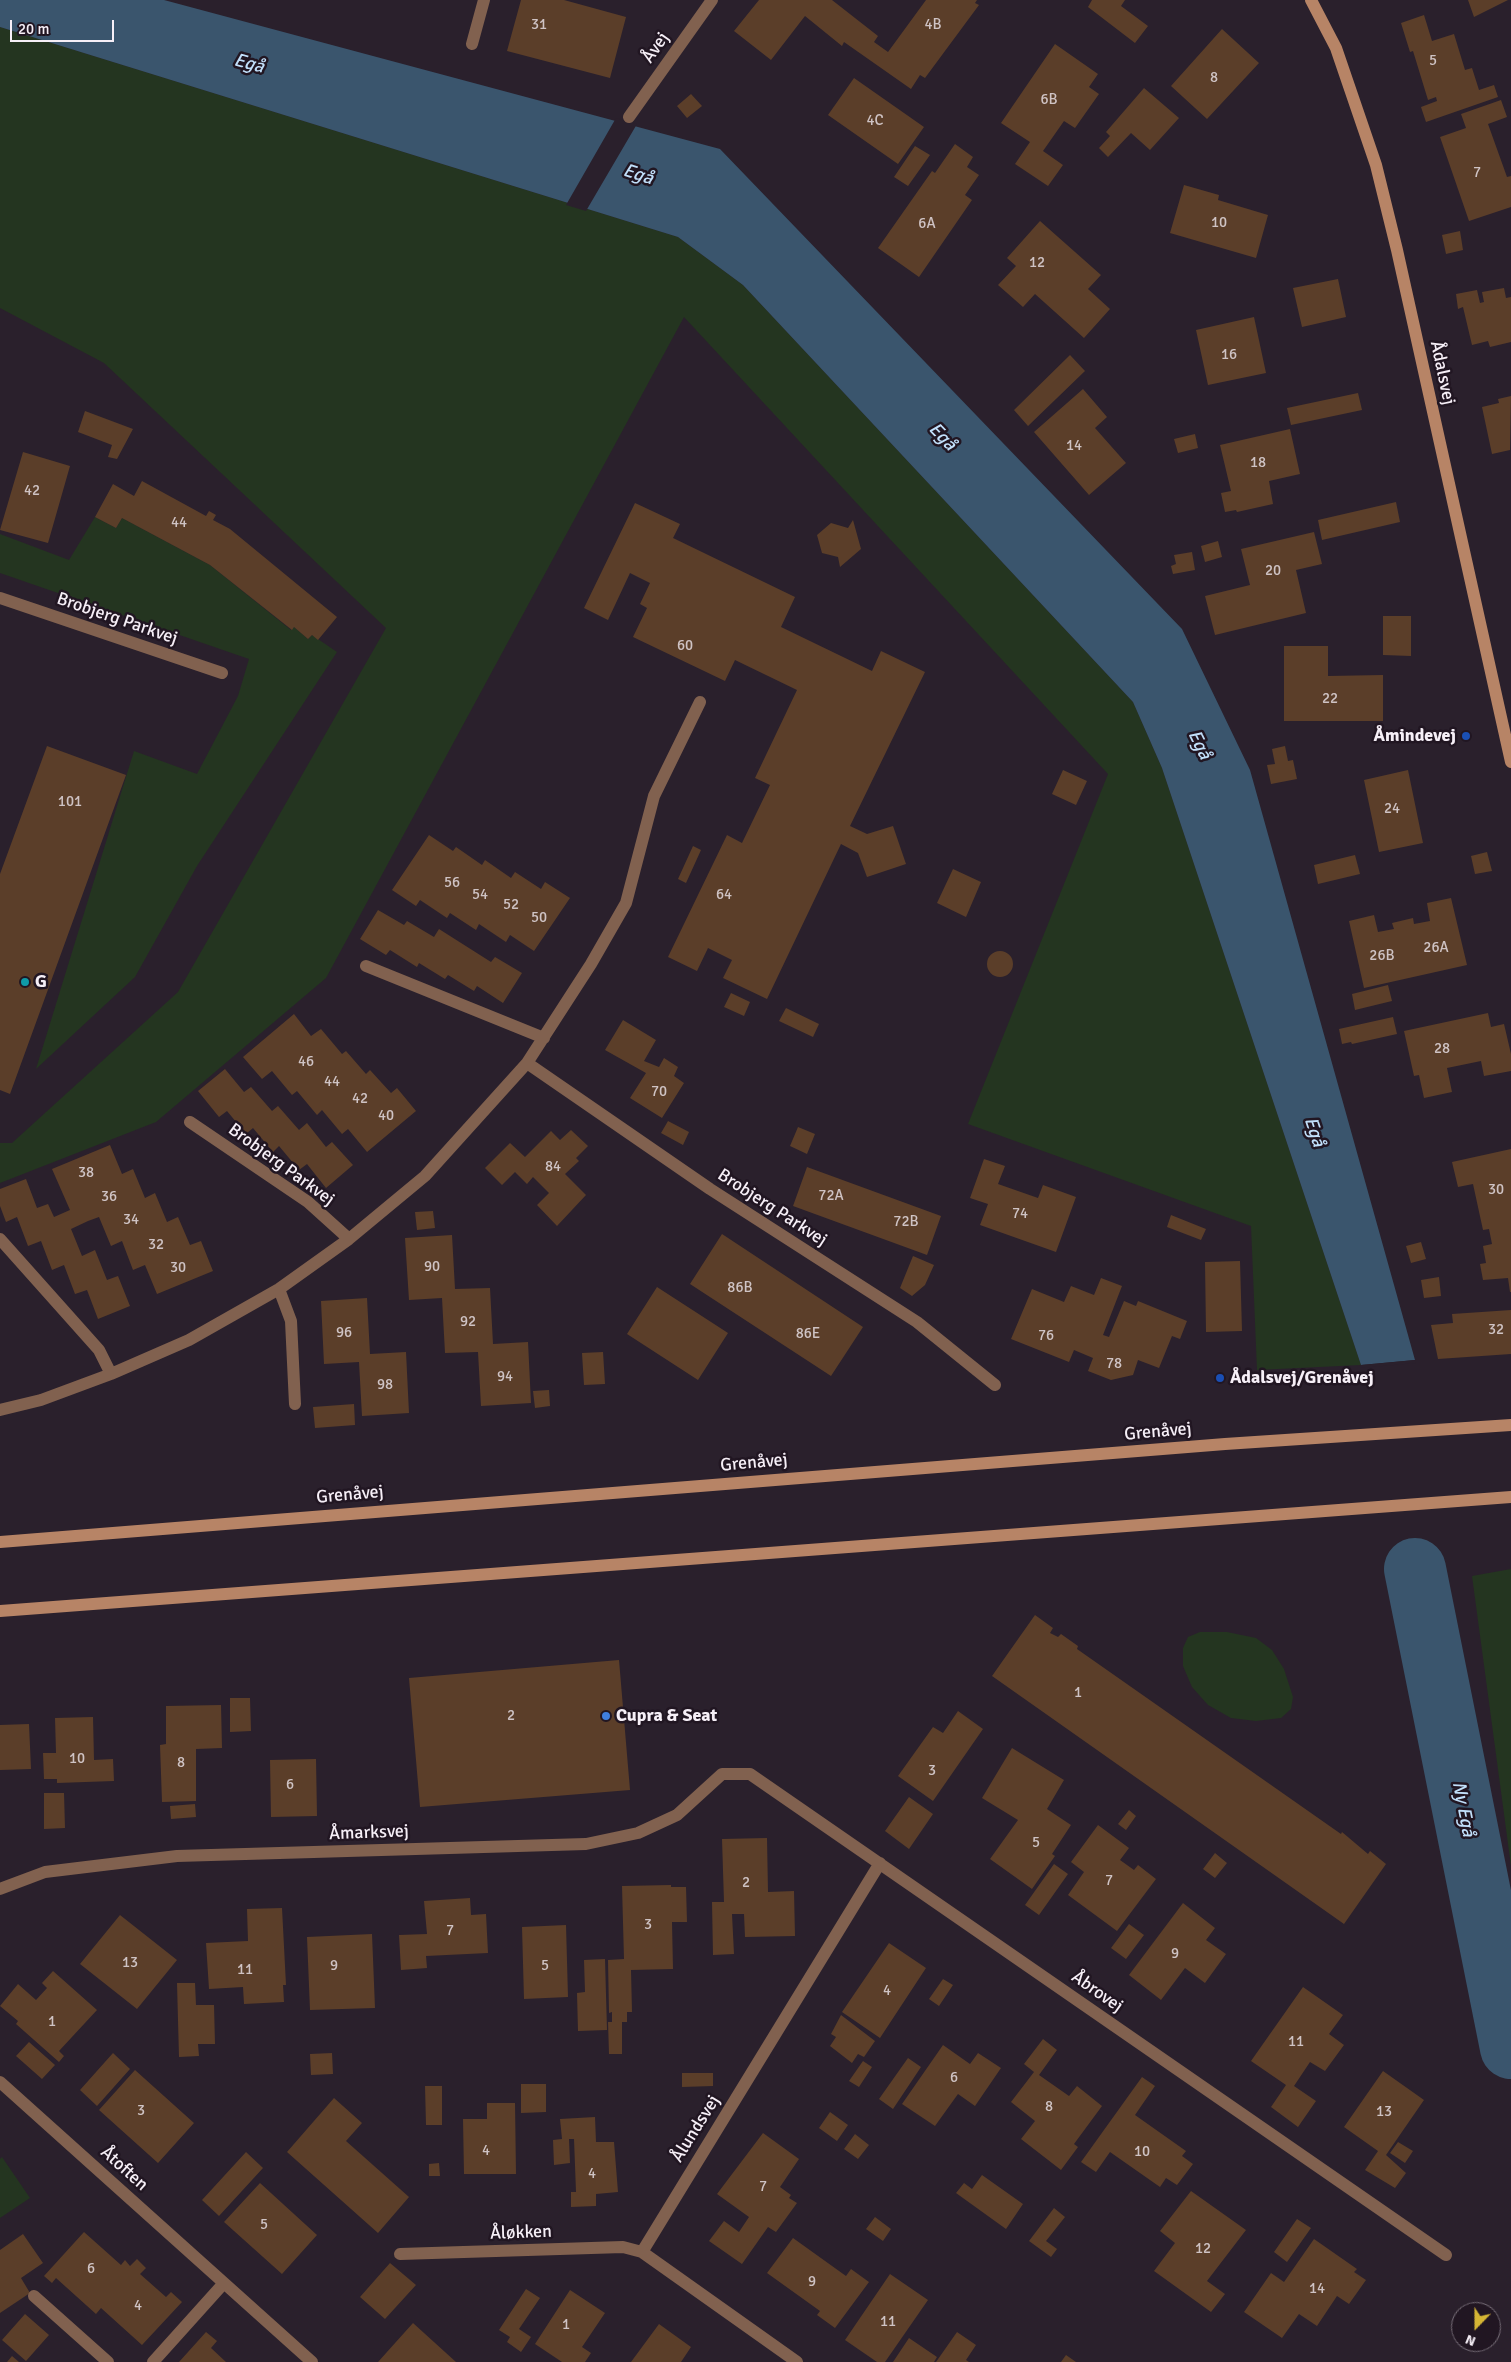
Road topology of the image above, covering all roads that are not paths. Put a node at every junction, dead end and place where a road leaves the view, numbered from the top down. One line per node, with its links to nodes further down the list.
1 (484, 0): 4 (street)
2 (712, 0): 5 (street, Åvej)
3 (1311, 0): 9 (main road, Ådalsvej)
4 (472, 44)
5 (629, 117)
6 (0, 598): 7 (street, Brobjerg Parkvej)
7 (222, 673)
8 (700, 702): 11 (street)
9 (1511, 762)
10 (366, 966): 11 (street)
11 (544, 1038): 12 (street)
12 (527, 1063): 15 (street); 18 (street, Brobjerg Parkvej)
13 (190, 1122): 15 (street, Brobjerg Parkvej)
14 (0, 1239): 17 (street)
15 (349, 1239): 16 (street)
16 (279, 1290): 17 (street); 19 (street)
17 (111, 1374): 20 (street)
18 (995, 1385)
19 (295, 1404)
20 (0, 1410)
21 (1511, 1425): 23 (main road, Grenåvej)
22 (1511, 1497): 24 (main road)
23 (0, 1542)
24 (0, 1611)
25 (722, 1774): 26 (street, Åbrovej); 27 (street, Åmarksvej)
26 (880, 1863): 29 (street, Ålundsvej); 31 (street, Åbrovej)
27 (0, 1889)
28 (0, 2082): 32 (street, Åtoften)
29 (642, 2252): 30 (street, Åløkken); 37 (street)
30 (400, 2254)
31 (1446, 2255)
32 (224, 2283): 35 (street); 36 (street, Åtoften)
33 (34, 2296): 34 (street)
34 (108, 2362)
35 (153, 2362)
36 (312, 2362)
37 (797, 2362)

